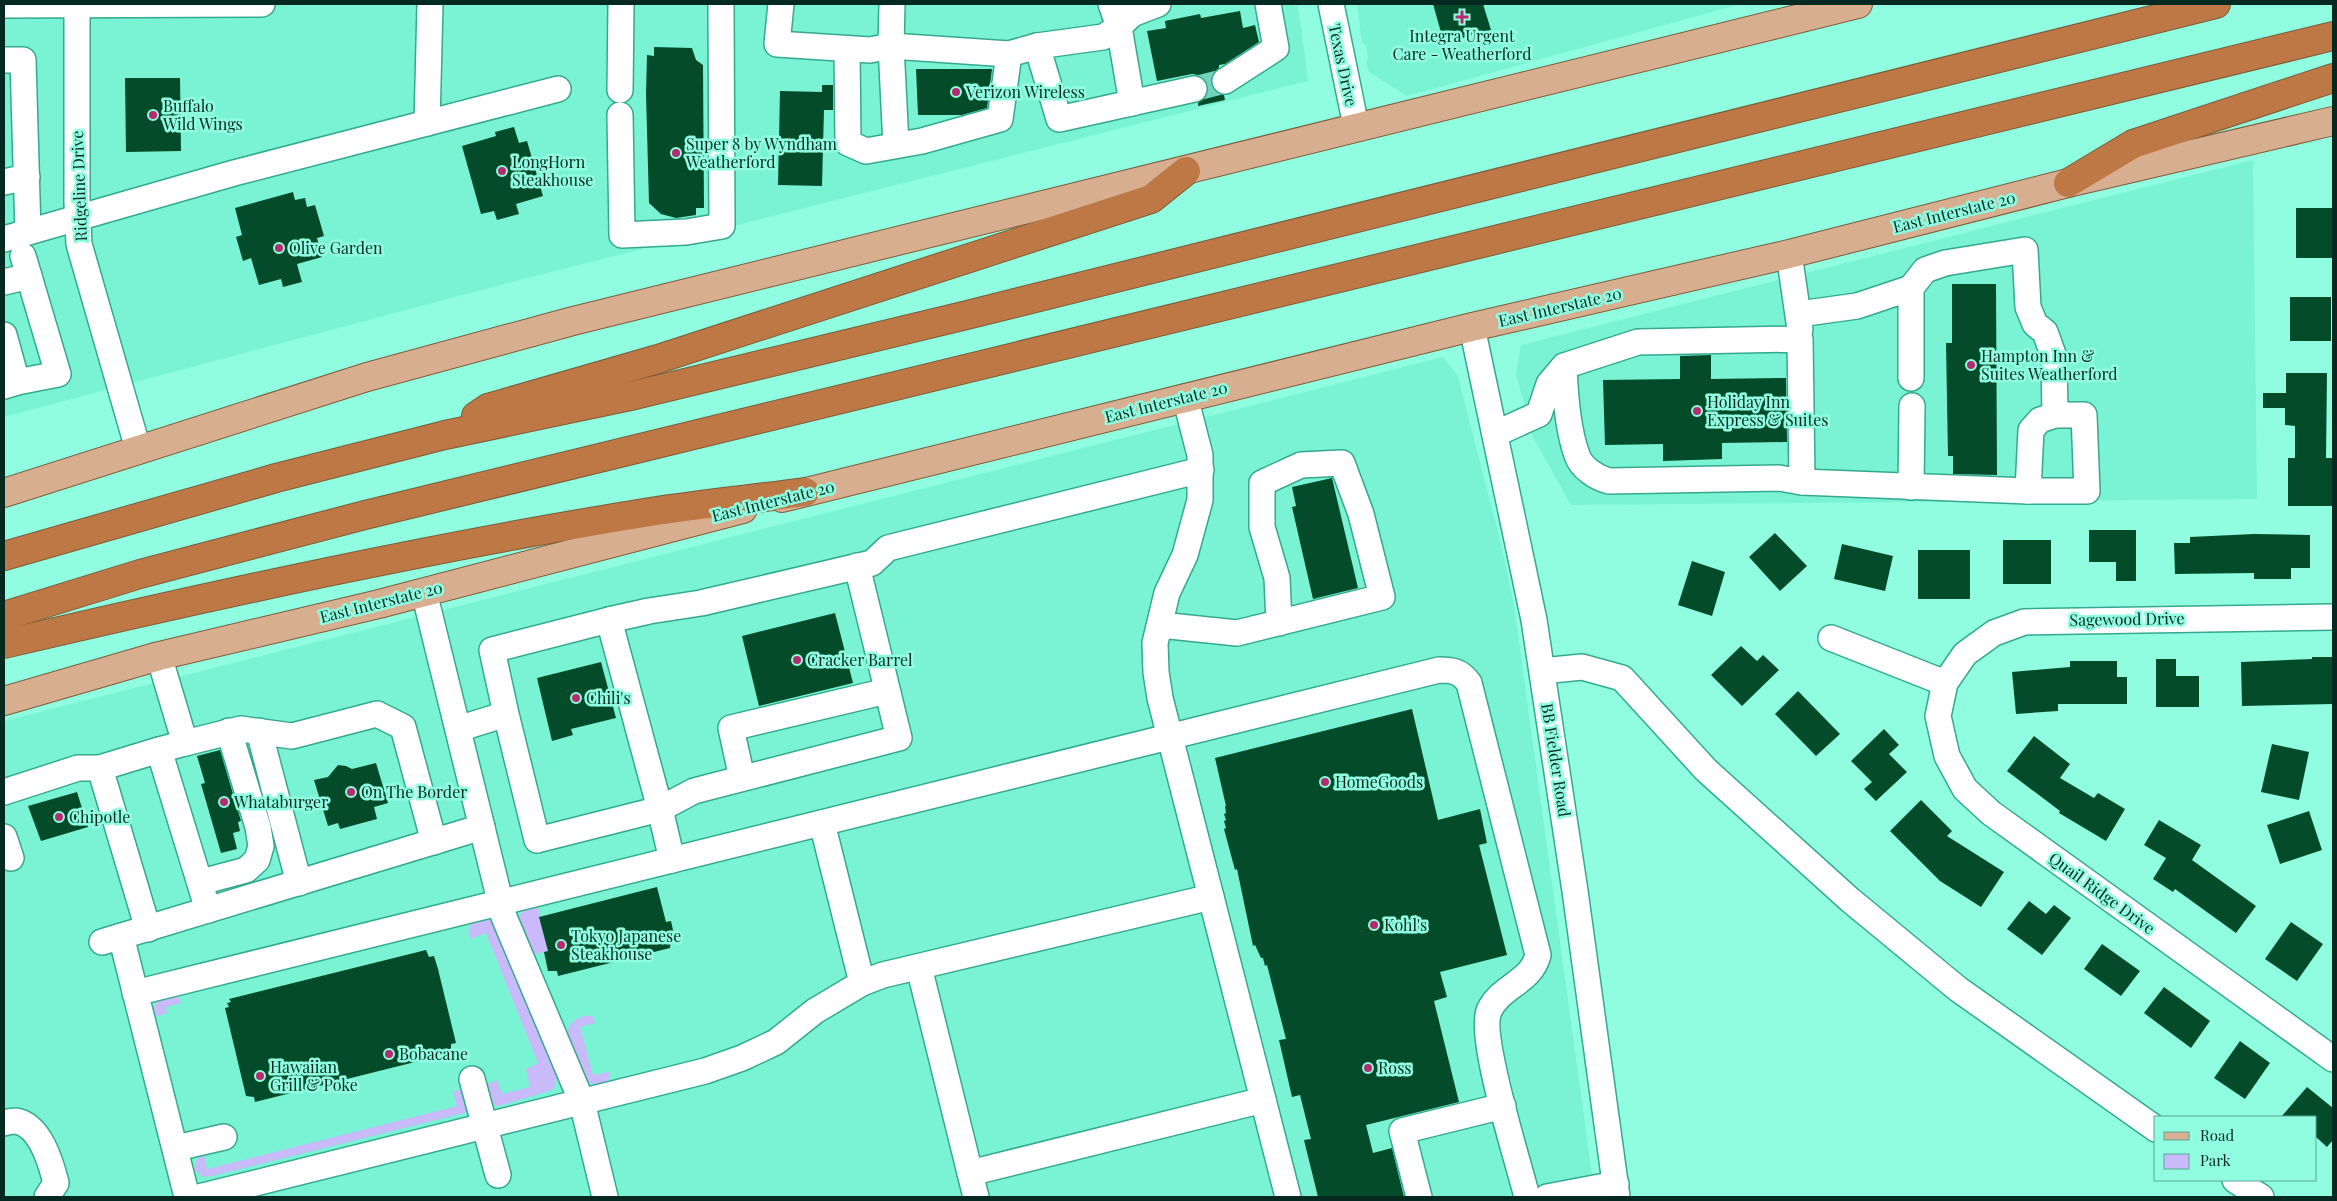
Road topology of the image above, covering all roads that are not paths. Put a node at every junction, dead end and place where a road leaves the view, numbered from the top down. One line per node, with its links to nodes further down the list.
1 (77, 4): 2 (street); 14 (street); 34 (street, Ridgeline Drive)
2 (262, 4)
3 (430, 4): 28 (street)
4 (621, 4): 5 (street)
5 (721, 4)
6 (781, 4): 19 (street)
7 (892, 4): 17 (street)
8 (1111, 4): 15 (street)
9 (1158, 4): 15 (street)
10 (1268, 4): 23 (street)
11 (1331, 4): 29 (street, Texas Drive)
12 (1858, 4): 29 (main road)
13 (2216, 4): 50 (highway)
14 (4, 5)
15 (1119, 27): 18 (street); 26 (street)
16 (2333, 36): 61 (highway)
17 (891, 46): 19 (street); 20 (street); 30 (street)
18 (1037, 46): 20 (street); 26 (street)
19 (847, 48): 30 (street)
20 (1009, 54): 30 (street)
21 (4, 60): 32 (street)
22 (2333, 78): 33 (highway)
23 (1225, 81)
24 (558, 89): 28 (street)
25 (1194, 89): 26 (street)
26 (1132, 103)
27 (2333, 122): 33 (main road, East Interstate 20)
28 (427, 123): 34 (street)
29 (1356, 126): 31 (main road)
30 (896, 146)
31 (1186, 171): 50 (highway); 51 (main road)
32 (15, 180): 35 (street)
33 (2068, 183): 36 (main road, East Interstate 20)
34 (78, 218): 35 (street); 51 (street, Ridgeline Drive)
35 (17, 250): 37 (street); 45 (street)
36 (1789, 254): 39 (street); 40 (main road, East Interstate 20)
37 (4, 282)
38 (1911, 288): 39 (street); 44 (street); 48 (street)
39 (1799, 314): 42 (street)
40 (1472, 328): 46 (main road, East Interstate 20); 49 (street, BB Fielder Road)
41 (4, 335): 45 (street)
42 (1800, 339): 43 (street); 53 (street)
43 (1564, 366): 49 (street); 53 (street)
44 (1911, 378)
45 (10, 384)
46 (1185, 397): 52 (street); 56 (main road, East Interstate 20)
47 (1912, 406): 54 (street)
48 (2055, 415): 55 (street); 55 (street)
49 (1495, 434): 69 (street, BB Fielder Road)
50 (445, 435): 58 (highway)
51 (138, 449): 57 (main road)
52 (1201, 470): 59 (street); 65 (street)
53 (1802, 482): 54 (street)
54 (1911, 487): 55 (street)
55 (2028, 491)
56 (804, 492): 60 (main road, East Interstate 20); 67 (highway)
57 (4, 493)
58 (4, 556)
59 (857, 566): 63 (street); 71 (street)
60 (424, 592): 68 (main road, East Interstate 20); 74 (street)
61 (4, 616)
62 (2333, 617): 70 (street, Sagewood Drive)
63 (609, 620): 73 (street); 83 (street)
64 (1279, 623): 64 (street); 65 (street)
65 (1160, 625): 77 (street)
66 (1831, 638): 70 (street)
67 (4, 644)
68 (159, 656): 72 (main road, East Interstate 20); 78 (street)
69 (1542, 671): 104 (street); 110 (street, BB Fielder Road)
70 (1945, 683): 97 (street, Quail Ridge Drive)
71 (888, 691): 81 (street); 81 (street)
72 (4, 701)
73 (506, 714): 74 (street); 83 (street)
74 (458, 729): 85 (street)
75 (230, 731): 76 (street); 78 (street); 88 (street)
76 (259, 731): 86 (street); 89 (street)
77 (1170, 736): 84 (street); 90 (street); 101 (street)
78 (185, 742): 79 (street)
79 (159, 750): 80 (street); 88 (street)
80 (100, 768): 82 (street); 93 (street)
81 (742, 778): 83 (street)
82 (4, 792)
83 (660, 808): 87 (street)
84 (822, 823): 87 (street); 95 (street)
85 (482, 827): 86 (street); 91 (street)
86 (434, 842): 89 (street)
87 (672, 860): 91 (street)
88 (201, 882): 92 (street)
89 (299, 883): 92 (street)
90 (1211, 897): 94 (street); 99 (street)
91 (500, 902): 96 (street); 100 (street)
92 (208, 910): 93 (street)
93 (148, 929): 96 (street)
94 (919, 967): 95 (street); 107 (street)
95 (862, 983): 100 (street)
96 (135, 993): 106 (street)
97 (2333, 1059)
98 (472, 1078): 103 (street)
99 (1263, 1100): 107 (street); 116 (street)
100 (582, 1102): 103 (street); 114 (street)
101 (1503, 1106): 117 (street); 118 (street)
102 (4, 1123): 111 (street)
103 (485, 1127): 108 (street); 113 (street)
104 (2154, 1128)
105 (224, 1137): 106 (street)
106 (176, 1148): 112 (street)
107 (970, 1173): 115 (street)
108 (498, 1175)
109 (2236, 1181): 120 (street)
110 (1616, 1190): 119 (street)
111 (47, 1197)
112 (187, 1197)
113 (200, 1197)
114 (605, 1197)
115 (976, 1197)
116 (1288, 1197)
117 (1419, 1197)
118 (1527, 1197)
119 (1547, 1197)
120 (2262, 1197)

